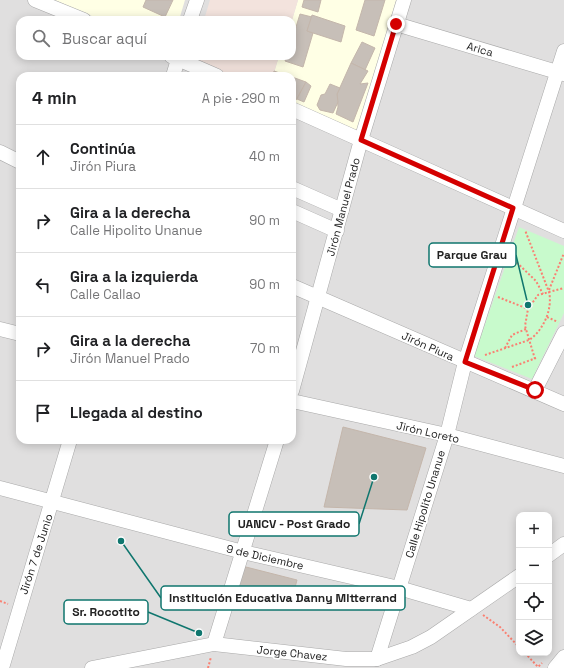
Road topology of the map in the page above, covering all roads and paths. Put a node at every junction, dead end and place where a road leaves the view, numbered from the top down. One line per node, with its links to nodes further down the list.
1 (35, 0): 4 (street)
2 (197, 0): 5 (street)
3 (404, 0): 6 (street, Jirón Manuel Prado)
4 (74, 16)
5 (191, 16)
6 (396, 24): 12 (street, Arica); 14 (street, Jirón Manuel Prado)
7 (564, 51): 12 (street, Calle Hipolito Unanue)
8 (176, 60): 10 (street)
9 (182, 60): 11 (street)
10 (174, 72)
11 (208, 72)
12 (561, 73): 18 (street, Calle Hipolito Unanue)
13 (296, 111): 14 (street)
14 (361, 140): 18 (street); 19 (street, Jirón Manuel Prado)
15 (0, 152): 16 (street)
16 (16, 160)
17 (296, 190): 19 (street)
18 (513, 208): 23 (street); 42 (street, Calle Hipolito Unanue)
19 (342, 210): 22 (street, Jirón Manuel Prado)
20 (296, 213): 22 (street)
21 (525, 230): 28 (path)
22 (337, 231): 31 (street, Jirón Manuel Prado)
23 (564, 231)
24 (564, 253): 28 (path)
25 (509, 255): 29 (path)
26 (296, 288): 31 (street, Jirón Piura)
27 (564, 288): 28 (path)
28 (549, 292): 29 (path); 33 (path)
29 (543, 294): 32 (path)
30 (495, 296): 32 (path)
31 (318, 298): 42 (street, Jirón Piura); 44 (street, Jirón Manuel Prado)
32 (528, 309): 36 (path)
33 (547, 317): 34 (path); 38 (path)
34 (562, 328): 45 (street)
35 (0, 329): 37 (street)
36 (526, 329): 38 (path); 39 (path)
37 (16, 333)
38 (529, 340): 39 (path); 41 (path)
39 (505, 349): 42 (path)
40 (539, 357): 41 (path)
41 (535, 358): 43 (path)
42 (472, 360): 45 (street, Jirón Piura); 48 (street, Calle Hipolito Unanue)
43 (507, 369)
44 (296, 377)
45 (535, 390): 47 (street, Jirón Piura)
46 (296, 402): 48 (street, Jirón Loreto)
47 (564, 404)
48 (447, 435): 51 (street, Jirón Loreto); 58 (street, Calle Hipolito Unanue)
49 (69, 444): 53 (street, Jirón 7 de Junio)
50 (276, 444): 55 (street)
51 (564, 466)
52 (0, 488): 53 (street, 9 de Diciembre)
53 (52, 502): 55 (street, 9 de Diciembre); 66 (street, Jirón 7 de Junio)
54 (564, 544): 56 (street)
55 (243, 552): 58 (street, 9 de Diciembre); 60 (street)
56 (552, 553)
57 (516, 578): 59 (street, Jorge Chavez)
58 (399, 588): 59 (street, 9 de Diciembre); 64 (street, Calle Hipolito Unanue)
59 (472, 609): 61 (path); 64 (street, Jorge Chavez)
60 (214, 644): 64 (street, Jorge Chavez); 67 (street, Jorge Chavez)
61 (516, 644)
62 (528, 656): 65 (path)
63 (564, 657): 65 (street)
64 (377, 659)
65 (550, 664)
66 (2, 668)
67 (92, 668)

